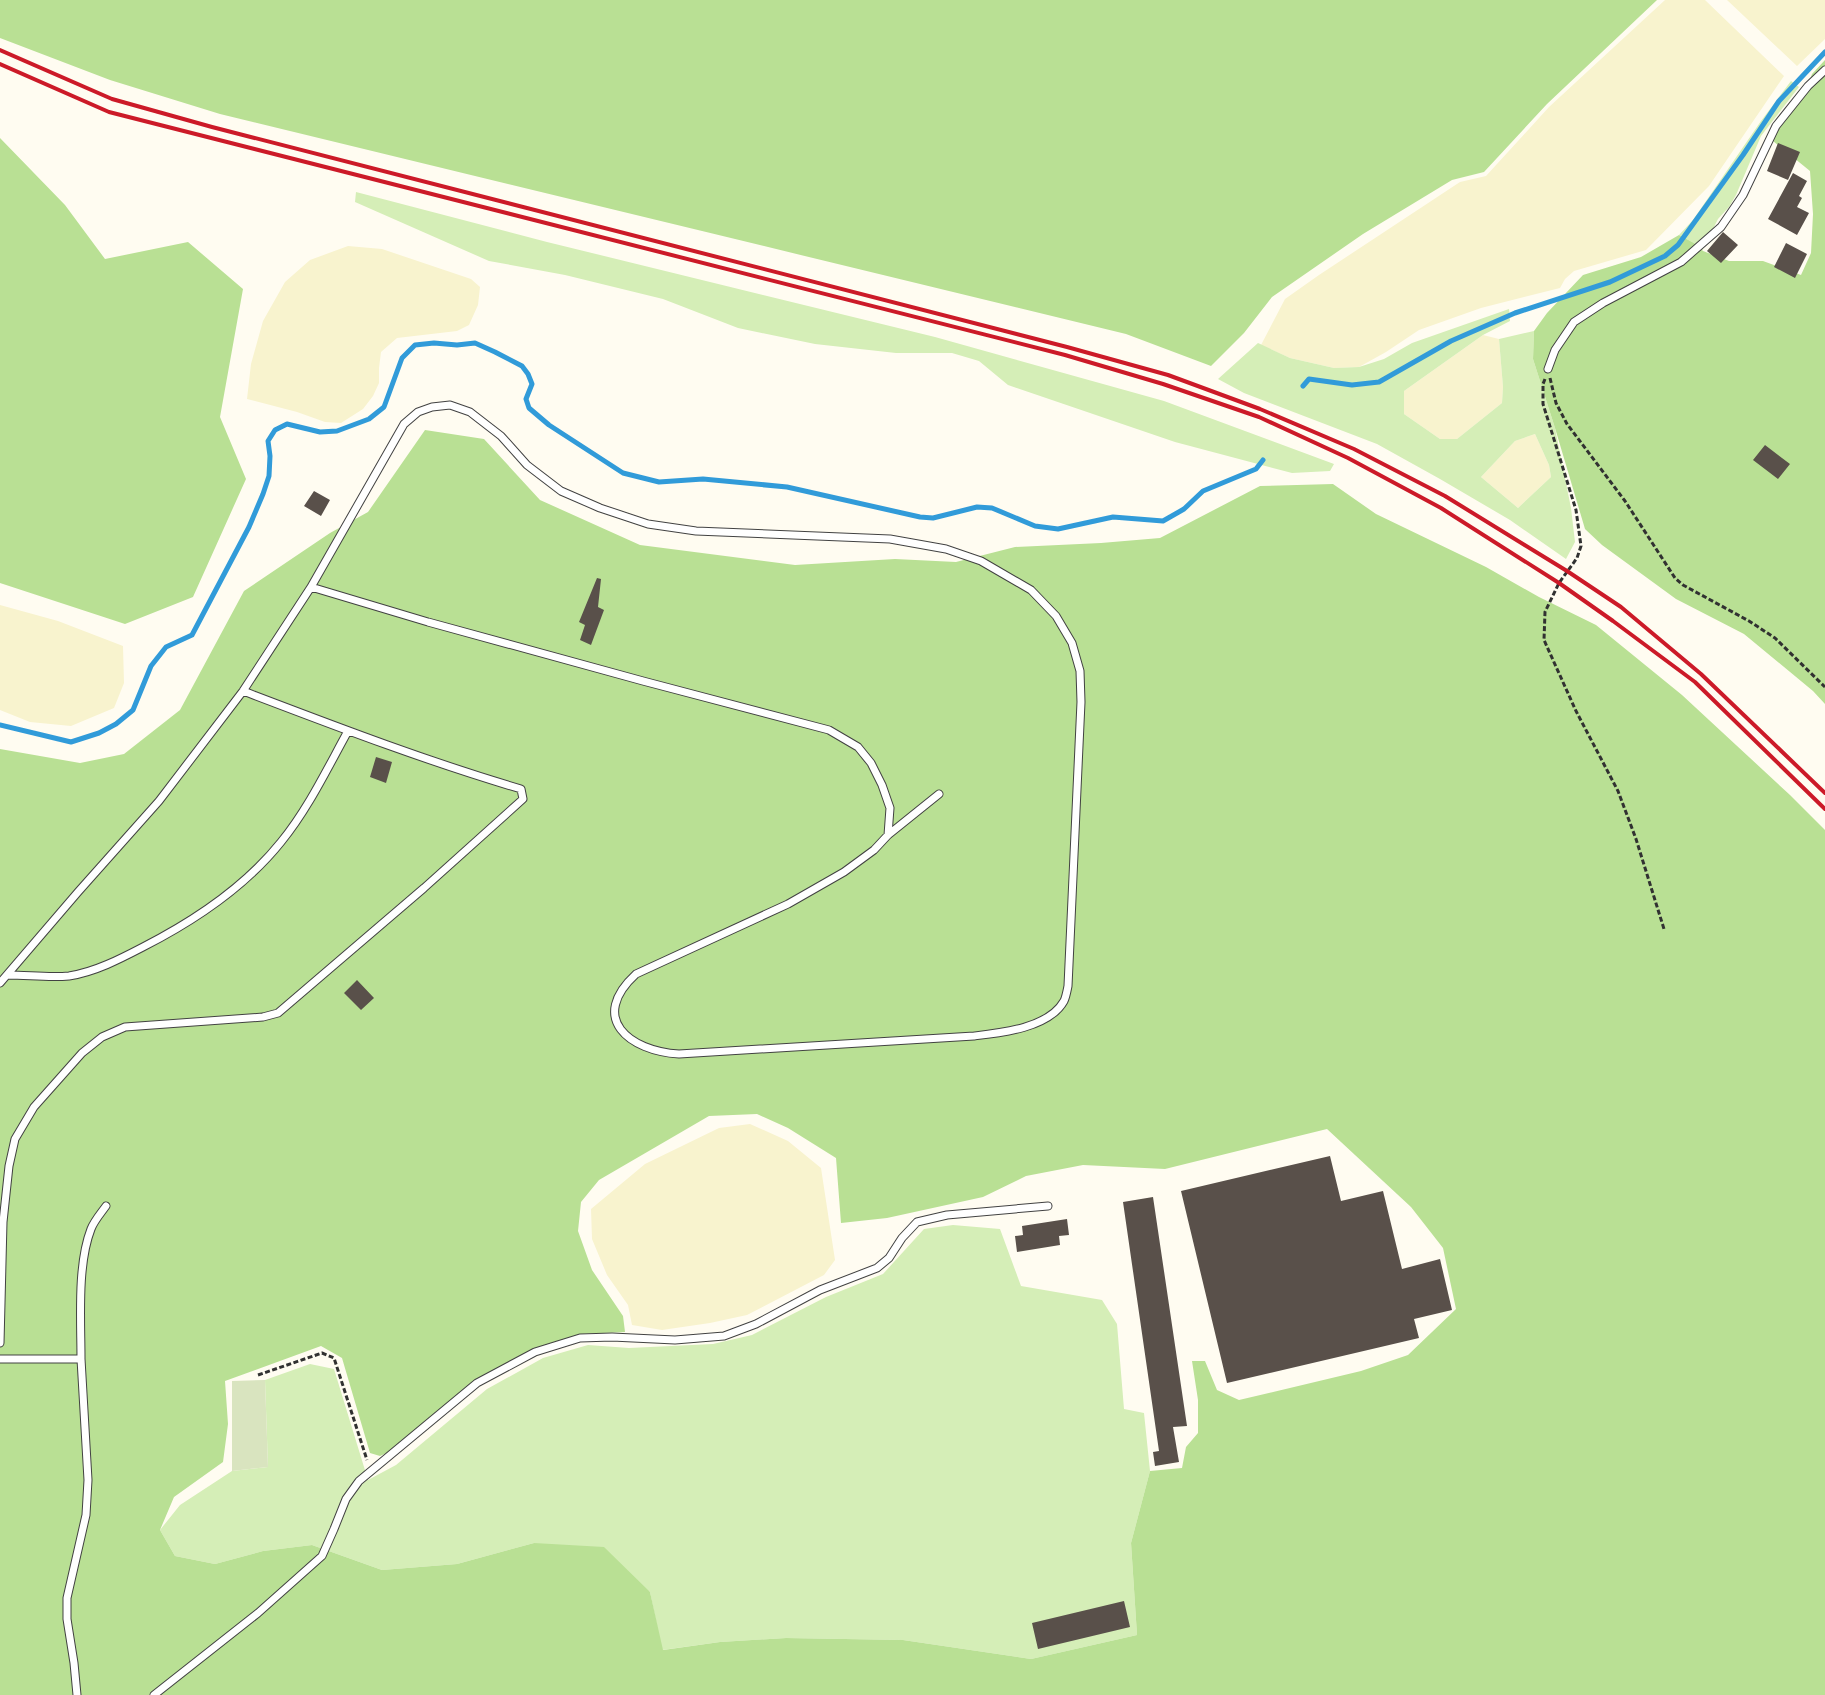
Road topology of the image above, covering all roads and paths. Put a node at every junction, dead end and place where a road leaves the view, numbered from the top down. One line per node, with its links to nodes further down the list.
1 (1825, 70): 2 (lane)
2 (1548, 369): 4 (path); 9 (path)
3 (311, 587): 5 (lane); 8 (lane); 8 (lane)
4 (1825, 687)
5 (243, 691): 6 (lane); 10 (lane)
6 (348, 732): 10 (lane); 14 (lane)
7 (939, 794): 8 (lane)
8 (888, 835)
9 (1664, 929)
10 (8, 975): 11 (lane)
11 (0, 984)
12 (106, 1206): 16 (lane)
13 (1048, 1206): 18 (lane)
14 (0, 1343)
15 (0, 1359): 16 (lane)
16 (81, 1360): 19 (lane)
17 (258, 1375): 18 (path)
18 (371, 1472): 20 (lane)
19 (77, 1695)
20 (154, 1695)

